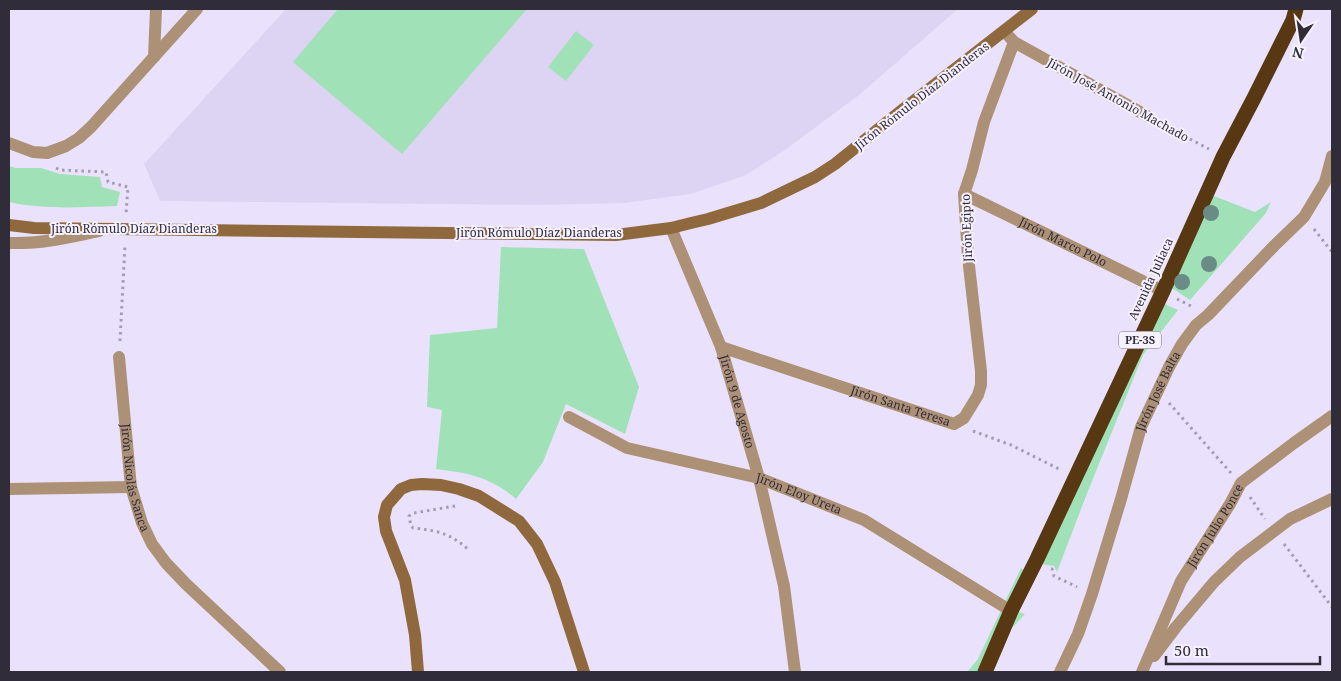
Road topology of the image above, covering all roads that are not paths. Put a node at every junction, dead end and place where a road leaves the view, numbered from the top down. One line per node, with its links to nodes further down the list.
1 (156, 9): 7 (street)
2 (197, 9): 7 (street)
3 (1032, 9): 5 (main road, Jirón Rómulo Díaz Dianderas)
4 (1296, 9): 16 (highway, Avenida Juliaca / PE-3S)
5 (1004, 31): 6 (street); 14 (main road, Jirón Rómulo Díaz Dianderas)
6 (1014, 42): 8 (street, Jirón José Antonio Machado); 11 (street, Jirón Egipto)
7 (154, 57): 9 (street)
8 (1149, 117)
9 (9, 143)
10 (1332, 156): 32 (street, Jirón José Balta)
11 (964, 194): 16 (street, Jirón Marco Polo); 21 (street, Jirón Egipto)
12 (9, 225): 13 (main road, Jirón Rómulo Díaz Dianderas)
13 (119, 228): 14 (main road, Jirón Rómulo Díaz Dianderas); 15 (street)
14 (671, 228): 17 (street, Jirón 9 de Agosto)
15 (9, 243)
16 (1163, 291): 26 (highway, Avenida Juliaca / PE-3S)
17 (721, 347): 21 (street, Jirón Santa Teresa); 22 (street, Jirón 9 de Agosto)
18 (119, 357): 23 (street, Jirón Nicolás Sanca)
19 (1332, 416): 33 (street, Jirón Julio Ponce)
20 (569, 417): 22 (street, Jirón Eloy Ureta)
21 (954, 424)
22 (759, 478): 26 (street, Jirón Eloy Ureta); 30 (street, Jirón 9 de Agosto)
23 (130, 487): 24 (street); 27 (street, Jirón Nicolás Sanca)
24 (9, 489)
25 (1332, 499): 33 (street)
26 (1011, 612): 31 (highway, Avenida Juliaca / PE-3S)
27 (280, 672)
28 (418, 672): 29 (main road)
29 (584, 672)
30 (795, 672)
31 (985, 672)
32 (1060, 672)
33 (1142, 672)

